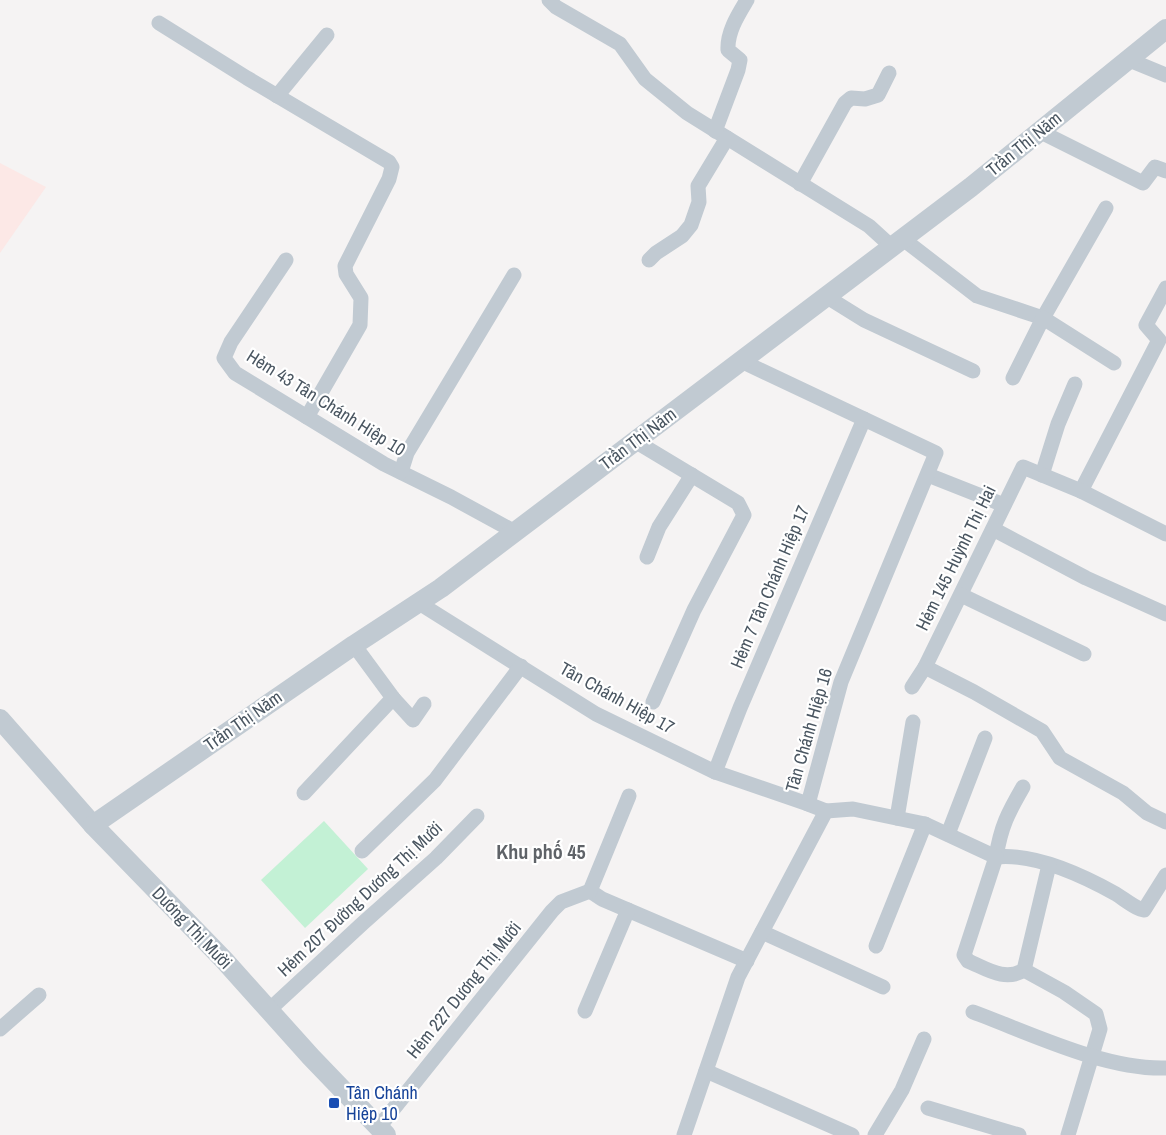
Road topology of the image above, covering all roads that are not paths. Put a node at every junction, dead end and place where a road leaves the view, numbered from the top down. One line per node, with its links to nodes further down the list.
1 (549, 0): 11 (street)
2 (747, 0): 11 (street)
3 (159, 23): 9 (street)
4 (1166, 29): 6 (street, Trần Thị Năm)
5 (327, 35): 9 (street)
6 (1127, 59): 8 (street); 10 (street, Trần Thị Năm)
7 (889, 73): 13 (street)
8 (1166, 75)
9 (277, 96): 27 (street)
10 (1039, 131): 12 (street); 15 (street, Trần Thị Năm)
11 (721, 135): 13 (street); 17 (street)
12 (1166, 171)
13 (800, 184): 15 (street)
14 (1106, 208): 21 (street)
15 (897, 243): 20 (street, Trần Thị Năm); 21 (street)
16 (286, 260): 27 (street, Hẻm 43 Tân Chánh Hiệp 10)
17 (649, 260)
18 (514, 275): 30 (street)
19 (1166, 288): 34 (street)
20 (827, 297): 22 (street, Trần Thị Năm); 24 (street)
21 (1043, 318): 23 (street); 25 (street)
22 (741, 361): 28 (street); 29 (street, Trần Thị Năm)
23 (1114, 363)
24 (974, 370)
25 (1013, 378)
26 (1076, 384): 31 (street)
27 (307, 417): 30 (street, Hẻm 43 Tân Chánh Hiệp 10)
28 (864, 419): 33 (street, Tân Chánh Hiệp 16); 54 (street, Hẻm 7 Tân Chánh Hiệp 17)
29 (635, 441): 32 (street); 37 (street, Trần Thị Năm)
30 (401, 472): 37 (street, Hẻm 43 Tân Chánh Hiệp 10)
31 (1042, 475): 34 (street); 35 (street, Hẻm 145 Huỳnh Thị Hai)
32 (692, 476): 39 (street); 49 (street)
33 (928, 476): 35 (street); 58 (street, Tân Chánh Hiệp 16)
34 (1081, 490): 38 (street)
35 (1004, 505): 36 (street, Hẻm 145 Huỳnh Thị Hai)
36 (993, 529): 40 (street, Hẻm 145 Huỳnh Thị Hai); 42 (street)
37 (515, 532): 41 (street, Trần Thị Năm)
38 (1166, 534)
39 (647, 557)
40 (961, 595): 44 (street); 46 (street, Hẻm 145 Huỳnh Thị Hai)
41 (419, 603): 43 (street, Trần Thị Năm); 45 (street, Tân Chánh Hiệp 17)
42 (1166, 614)
43 (354, 645): 48 (street); 64 (street, Trần Thị Năm)
44 (1084, 654)
45 (521, 666): 54 (street, Tân Chánh Hiệp 17); 66 (street)
46 (925, 667): 47 (street, Hẻm 145 Huỳnh Thị Hai); 62 (street)
47 (912, 687)
48 (393, 698): 50 (street); 56 (street)
49 (653, 702)
50 (424, 704)
51 (0, 720): 64 (street, Dương Thị Mười)
52 (913, 722): 61 (street)
53 (985, 738): 65 (street)
54 (715, 772): 58 (street, Tân Chánh Hiệp 17)
55 (1023, 787): 67 (street)
56 (304, 793)
57 (629, 796): 70 (street)
58 (808, 804): 59 (street, Tân Chánh Hiệp 16)
59 (826, 812): 61 (street); 72 (street)
60 (477, 816): 78 (street, Hẻm 207 Đường Dương Thị Mười)
61 (897, 818): 63 (street)
62 (1166, 822)
63 (925, 824): 65 (street); 73 (street)
64 (93, 825): 78 (street, Dương Thị Mười)
65 (948, 834): 67 (street)
66 (362, 851)
67 (996, 857): 68 (street); 75 (street)
68 (1049, 865): 69 (street); 75 (street)
69 (1166, 875)
70 (590, 891): 71 (street); 87 (street, Hẻm 227 Dương Thị Mười)
71 (628, 910): 74 (street); 79 (street)
72 (762, 932): 74 (street); 76 (street)
73 (876, 946)
74 (747, 961): 85 (street)
75 (1024, 970): 83 (street)
76 (883, 987)
77 (39, 995): 81 (street)
78 (269, 1010): 87 (street, Dương Thị Mười)
79 (585, 1011)
80 (974, 1012): 83 (street)
81 (0, 1029)
82 (924, 1039): 90 (street)
83 (1092, 1056): 84 (street); 92 (street)
84 (1166, 1068)
85 (706, 1071): 88 (street); 89 (street)
86 (928, 1108): 91 (street)
87 (381, 1132)
88 (684, 1135)
89 (852, 1135)
90 (875, 1135)
91 (1018, 1135)
92 (1068, 1135)

